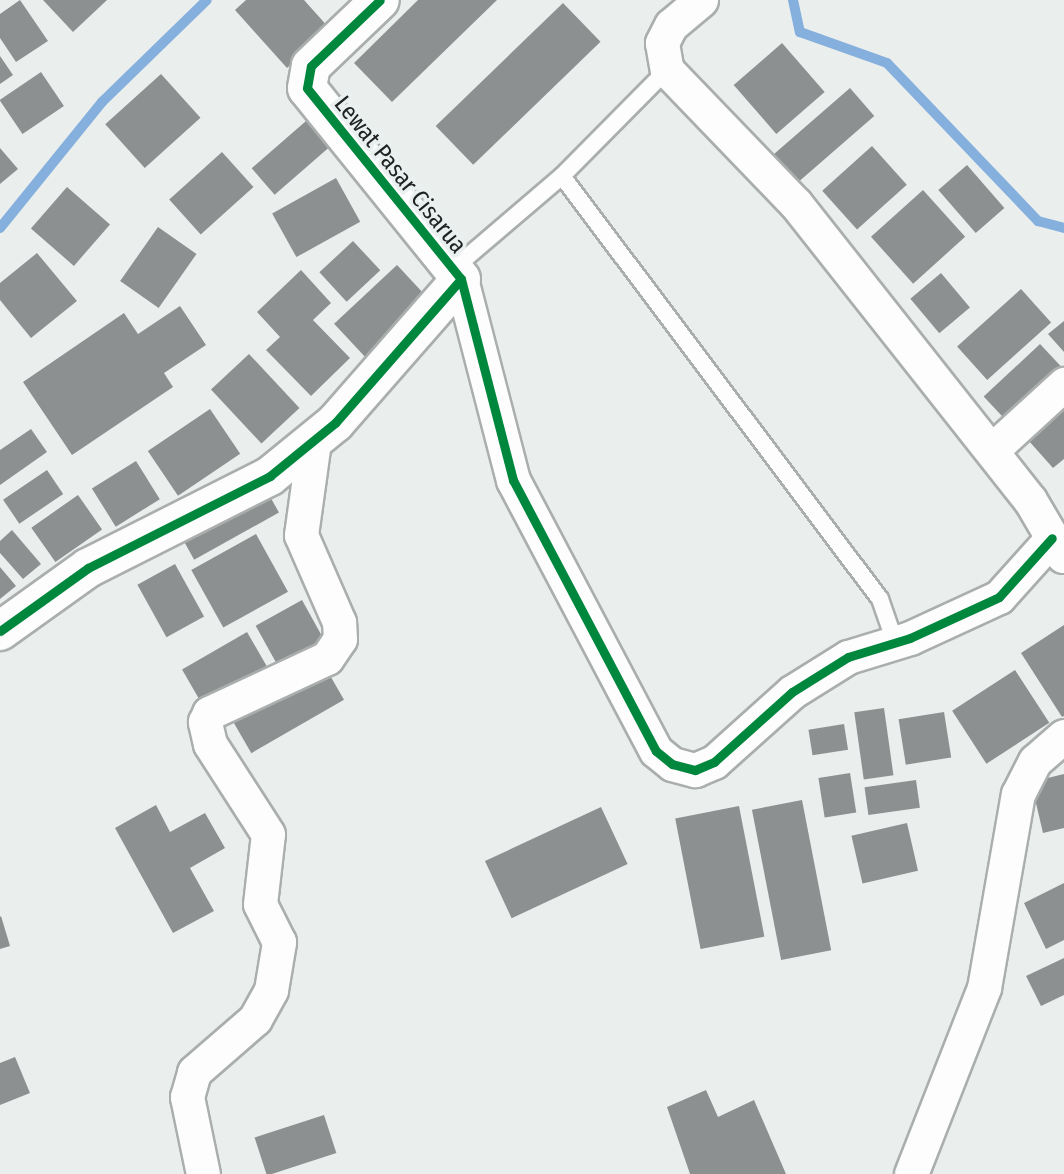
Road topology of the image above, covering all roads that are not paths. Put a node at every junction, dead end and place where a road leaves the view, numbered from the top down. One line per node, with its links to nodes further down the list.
1 (380, 0): 5 (street, Lewat Pasar Cisarua)
2 (701, 0): 3 (street)
3 (671, 75): 4 (lane); 8 (street)
4 (562, 176): 5 (lane); 11 (lane)
5 (465, 266): 7 (street, Lewat Pasar Cisarua); 11 (street)
6 (1064, 384): 8 (street)
7 (314, 441): 10 (street, Lewat Pasar Cisarua); 13 (street)
8 (992, 450): 9 (street)
9 (1058, 548): 11 (street)
10 (0, 631)
11 (895, 642)
12 (1064, 736): 14 (street)
13 (203, 1174)
14 (911, 1174)

